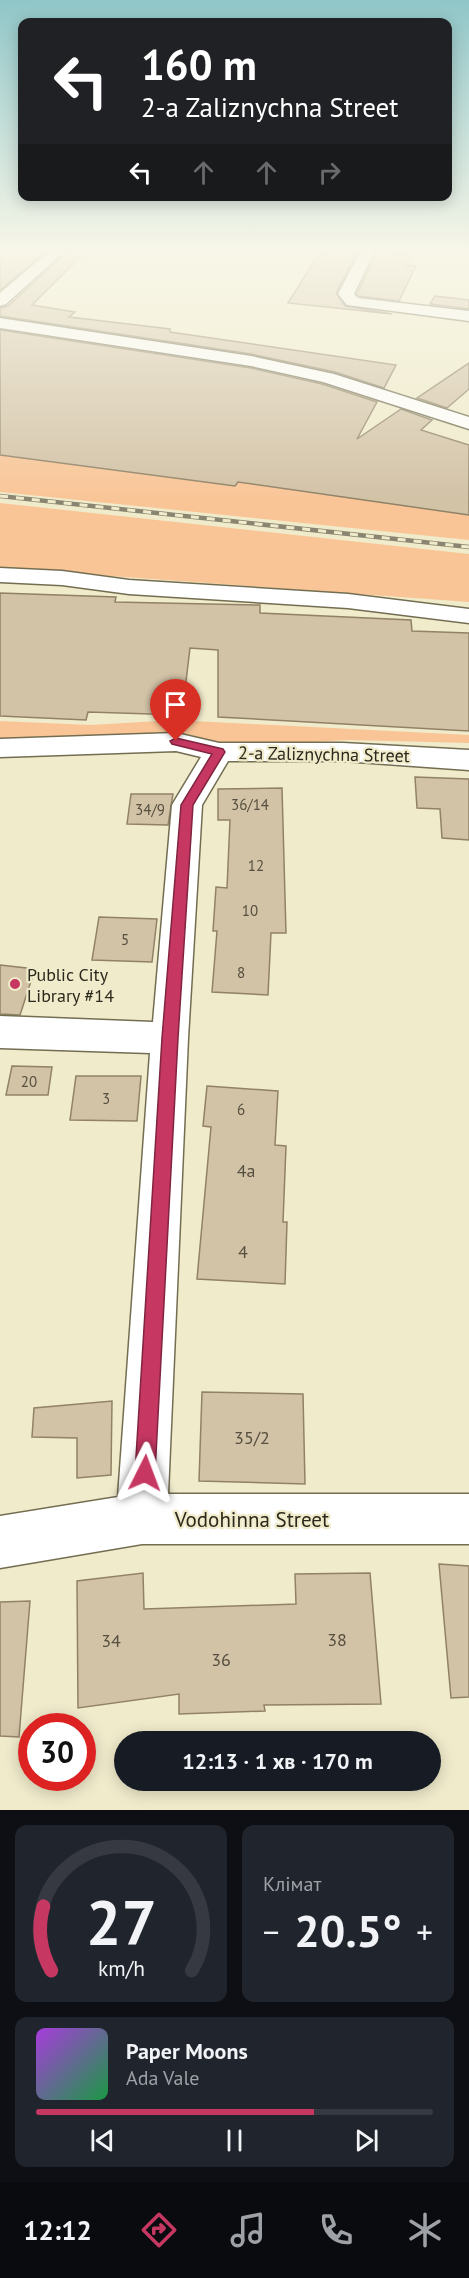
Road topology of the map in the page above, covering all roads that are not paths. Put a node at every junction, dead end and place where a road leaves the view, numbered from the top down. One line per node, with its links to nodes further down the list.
1 (62, 332): 2 (street)
2 (467, 420)
3 (0, 575): 4 (street)
4 (469, 616)
5 (0, 748): 6 (street, 2-a Zaliznychna Street)
6 (219, 752): 7 (street, 2-a Zaliznychna Street); 9 (street)
7 (469, 760)
8 (0, 1032): 9 (street)
9 (170, 1038): 10 (street)
10 (142, 1519): 11 (street, Vodohinna Street); 12 (street, Vodohinna Street)
11 (469, 1519)
12 (0, 1542)

